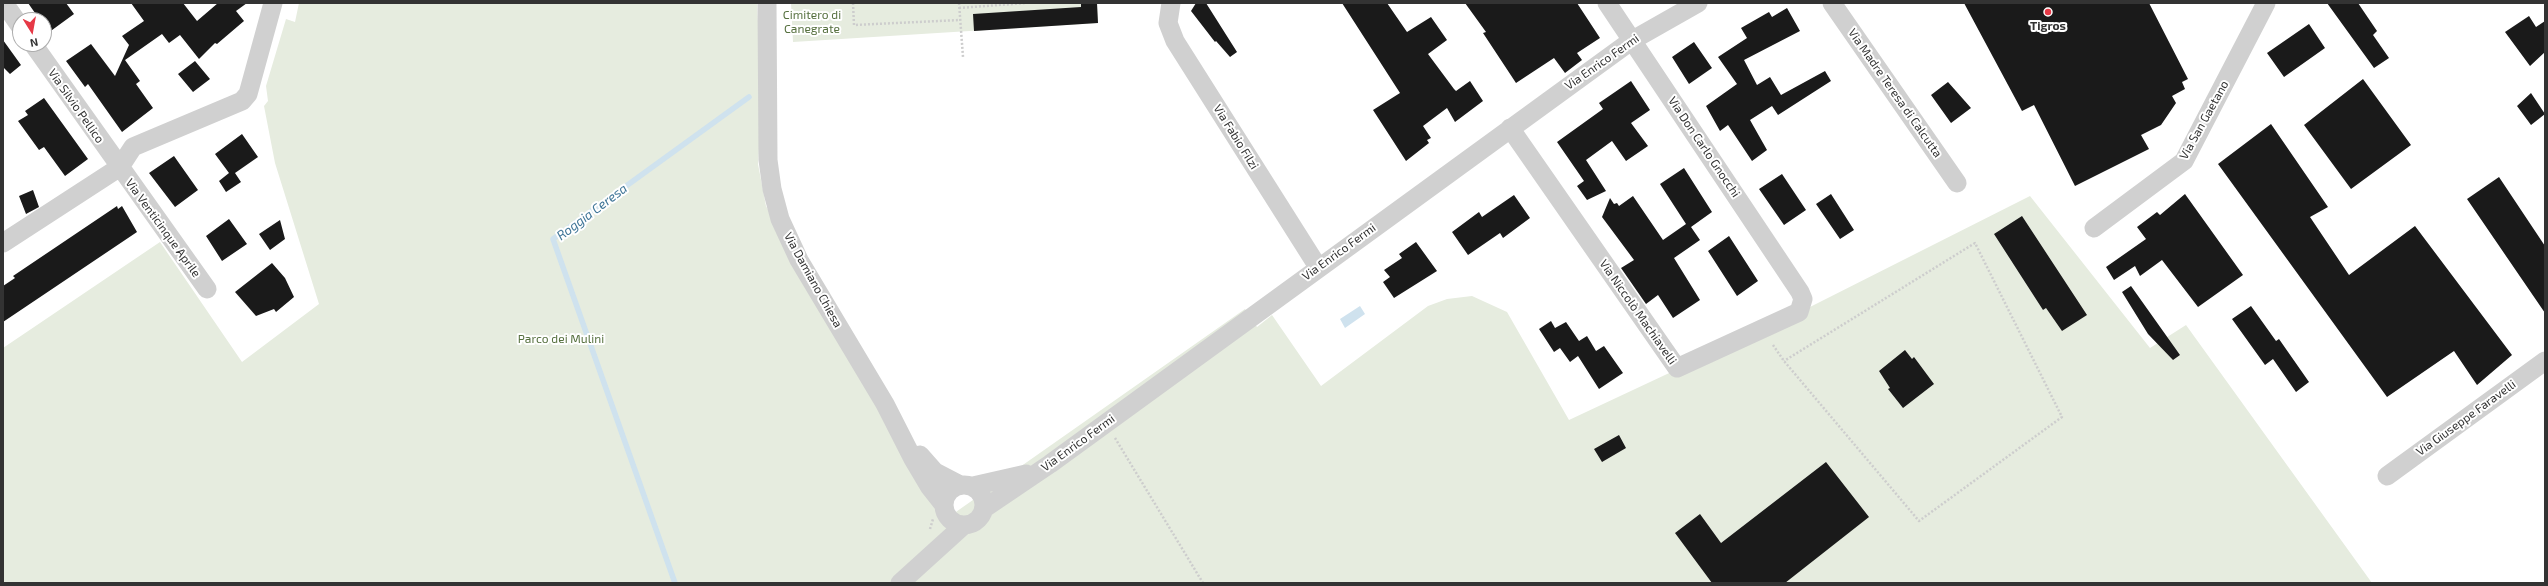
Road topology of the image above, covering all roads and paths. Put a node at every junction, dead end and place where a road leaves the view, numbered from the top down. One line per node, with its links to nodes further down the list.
1 (4, 3): 14 (street)
2 (767, 3): 30 (street, Via Damiano Chiesa)
3 (853, 3): 15 (path)
4 (959, 3): 13 (path)
5 (1026, 3): 11 (path)
6 (1171, 3): 24 (street, Via Fabio Filzi)
7 (1606, 3): 16 (street, Via Don Carlo Gnocchi)
8 (1698, 3): 16 (street, Via Enrico Fermi)
9 (1832, 3): 21 (street, Via Madre Teresa di Calcutta)
10 (2266, 3): 22 (street, Via San Gaetano)
11 (988, 4): 13 (path)
12 (270, 5): 20 (street, Via Venticinque Aprile)
13 (959, 8): 15 (path)
14 (12, 14)
15 (960, 20): 18 (path)
16 (1632, 40): 19 (street, Via Enrico Fermi); 26 (street, Via Don Carlo Gnocchi)
17 (39, 52): 20 (street, Via Silvio Pellico)
18 (962, 57)
19 (1510, 128): 24 (street, Via Enrico Fermi); 27 (street, Via Niccolò Machiavelli)
20 (120, 167): 23 (street, Via Venticinque Aprile); 25 (street, Via Venticinque Aprile)
21 (1957, 183)
22 (2094, 228)
23 (3, 243)
24 (1318, 267): 32 (street, Via Enrico Fermi)
25 (207, 289)
26 (1800, 292): 27 (street, Via Niccolò Machiavelli)
27 (1763, 330): 28 (path)
28 (1784, 361): 28 (path)
29 (2545, 361): 33 (street, Via Giuseppe Faravelli)
30 (885, 404): 34 (street, Via Damiano Chiesa); 36 (street, Via Damiano Chiesa)
31 (1114, 438): 38 (path)
32 (1050, 464): 34 (street); 35 (street, Via Enrico Fermi)
33 (2387, 476)
34 (966, 485): 35 (street); 36 (street)
35 (985, 508): 36 (street)
36 (952, 516): 37 (street)
37 (910, 576)
38 (1203, 583)

